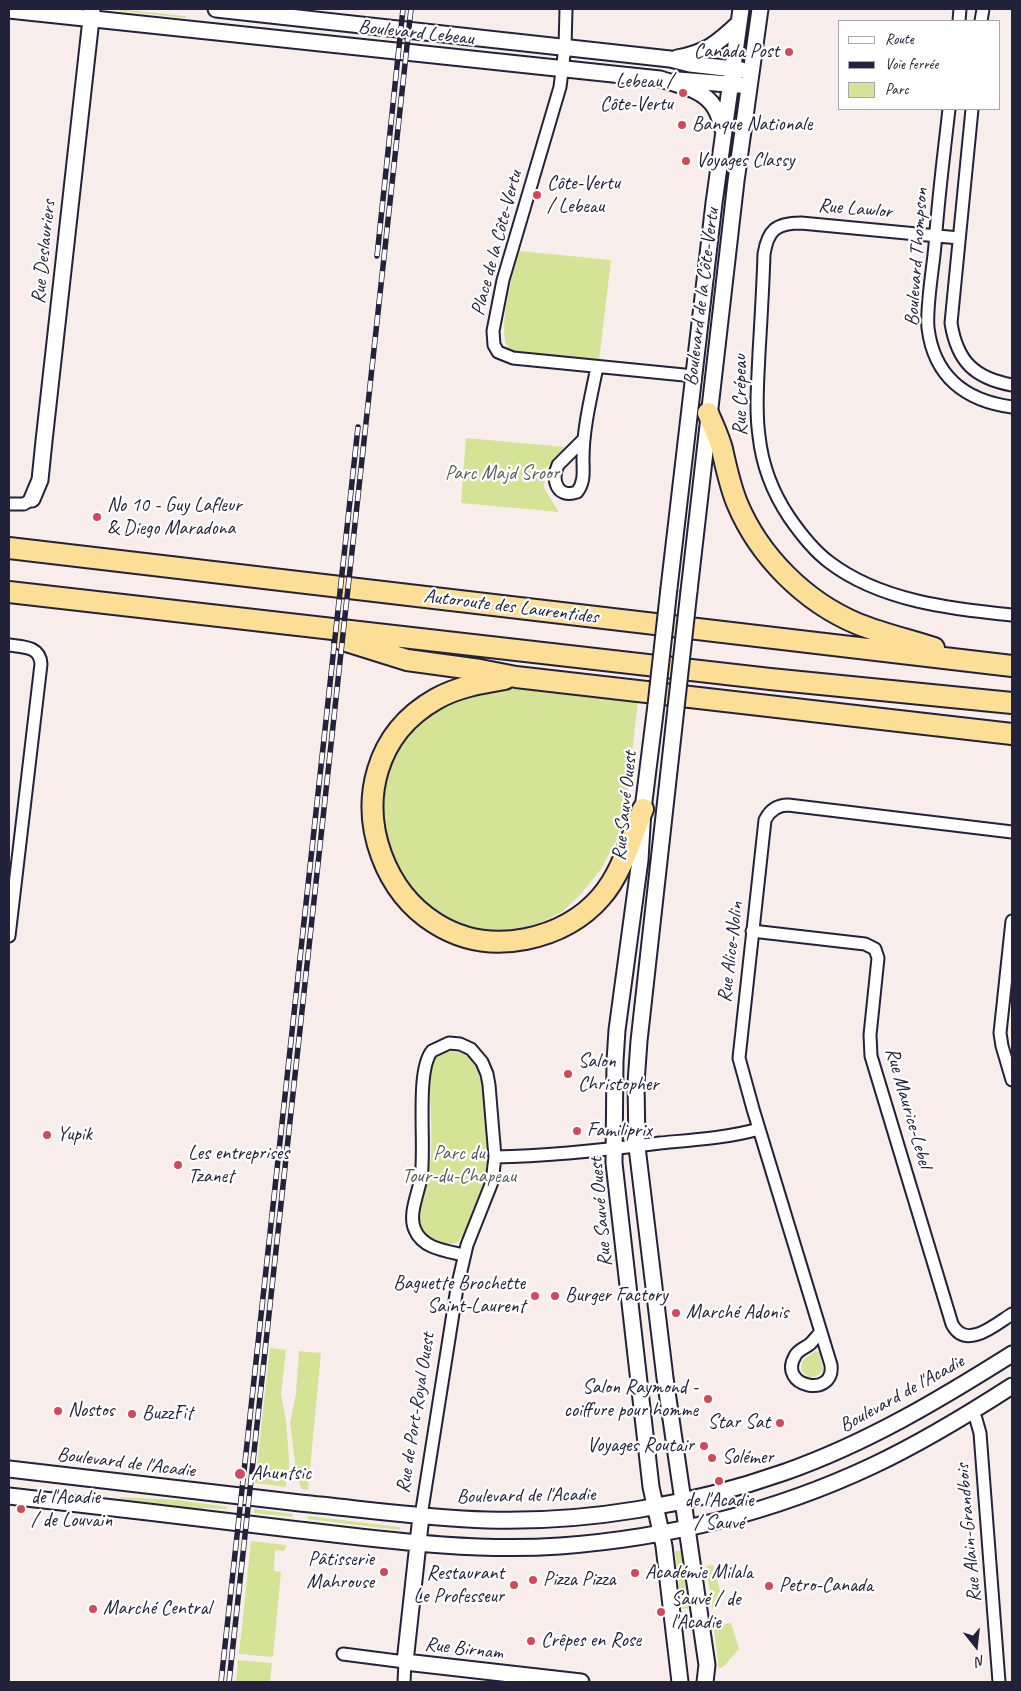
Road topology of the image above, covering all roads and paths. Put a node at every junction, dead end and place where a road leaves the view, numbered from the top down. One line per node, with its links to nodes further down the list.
1 (216, 9): 7 (main road, Boulevard Lebeau)
2 (566, 9): 7 (street, Place de la Côte-Vertu)
3 (760, 9): 11 (main road, Boulevard de la Côte-Vertu)
4 (9, 10): 5 (main road, Boulevard Lebeau)
5 (91, 14): 10 (main road, Boulevard Lebeau); 27 (main road, Rue Deslauriers)
6 (740, 16): 8 (main road); 9 (main road, Boulevard de la Côte-Vertu)
7 (565, 47): 8 (main road, Boulevard Lebeau); 10 (street, Place de la Côte-Vertu)
8 (670, 59): 9 (main road, Boulevard Lebeau)
9 (732, 68): 11 (main road, Boulevard Lebeau); 13 (main road, Boulevard de la Côte-Vertu)
10 (563, 69): 12 (main road, Boulevard Lebeau); 21 (street, Place de la Côte-Vertu)
11 (751, 71): 14 (main road, Boulevard de la Côte-Vertu)
12 (660, 79): 13 (main road); 17 (main road)
13 (730, 84): 14 (main road); 17 (main road, Boulevard de la Côte-Vertu)
14 (749, 86): 25 (main road, Boulevard de la Côte-Vertu)
15 (949, 110): 19 (street, Boulevard Thompson)
16 (972, 110): 20 (street, Boulevard Thompson)
17 (724, 130): 22 (main road, Boulevard de la Côte-Vertu)
18 (777, 227): 19 (street, Rue Lawlor); 33 (street, Rue Crépeau)
19 (935, 235): 20 (street, Rue Lawlor); 24 (street, Boulevard Thompson)
20 (959, 238): 23 (street, Boulevard Thompson)
21 (597, 367): 22 (street, Place de la Côte-Vertu); 26 (street)
22 (694, 376): 30 (main road, Boulevard de la Côte-Vertu)
23 (1012, 385)
24 (1012, 407)
25 (708, 413): 31 (main road, Boulevard de la Côte-Vertu); 36 (highway)
26 (583, 440)
27 (32, 499): 28 (street)
28 (9, 504)
29 (9, 548): 36 (highway, Autoroute des Laurentides)
30 (669, 588): 41 (main road, Rue Sauvé Ouest, bridge)
31 (689, 591): 48 (main road, Rue Sauvé Ouest, bridge)
32 (9, 592): 34 (highway, Autoroute des Laurentides)
33 (1012, 615)
34 (300, 626): 38 (highway); 39 (highway, Autoroute des Laurentides)
35 (9, 645): 45 (street)
36 (984, 663): 37 (highway, Autoroute des Laurentides)
37 (1012, 666)
38 (516, 677): 40 (highway); 41 (highway)
39 (1012, 703)
40 (1012, 734)
41 (643, 809): 49 (main road, Rue Sauvé Ouest)
42 (1012, 832): 44 (street, Rue Alice-Nolin)
43 (1012, 921): 46 (street)
44 (752, 931): 47 (street, Rue Alice-Nolin); 52 (street, Rue Maurice-Lebel)
45 (9, 934)
46 (1012, 1080)
47 (759, 1129): 48 (street); 53 (street, Rue Alice-Nolin)
48 (637, 1146): 49 (street); 59 (main road, Rue Sauvé Ouest)
49 (615, 1149): 50 (street); 60 (main road, Rue Sauvé Ouest)
50 (495, 1157): 51 (street, Rue de Port-Royal Ouest); 51 (street, Rue de Port-Royal Ouest)
51 (464, 1256): 61 (street, Rue de Port-Royal Ouest)
52 (1012, 1314)
53 (821, 1332): 53 (street, Rue Alice-Nolin)
54 (1012, 1354): 59 (main road, Boulevard de l'Acadie)
55 (1012, 1386): 56 (main road)
56 (972, 1411): 62 (main road); 71 (street, Rue Alain-Grandbois)
57 (9, 1469): 61 (main road, Boulevard de l'Acadie)
58 (9, 1496): 64 (main road)
59 (684, 1500): 60 (main road, Boulevard de l'Acadie); 62 (main road, Rue Sauvé Ouest)
60 (655, 1506): 61 (main road, Boulevard de l'Acadie); 63 (main road, Rue Sauvé Ouest)
61 (421, 1516): 64 (main road, Rue de Port-Royal Ouest)
62 (688, 1527): 63 (main road); 70 (main road, Rue Sauvé Ouest)
63 (661, 1533): 64 (main road); 69 (main road, Rue Sauvé Ouest)
64 (418, 1543): 66 (main road, Rue de Port-Royal Ouest)
65 (343, 1654): 66 (street, Rue Birnam)
66 (405, 1662): 67 (street, Rue de Port-Royal Ouest); 68 (main road, Rue Birnam)
67 (404, 1682)
68 (580, 1682)
69 (680, 1682)
70 (705, 1682)
71 (1000, 1682)

